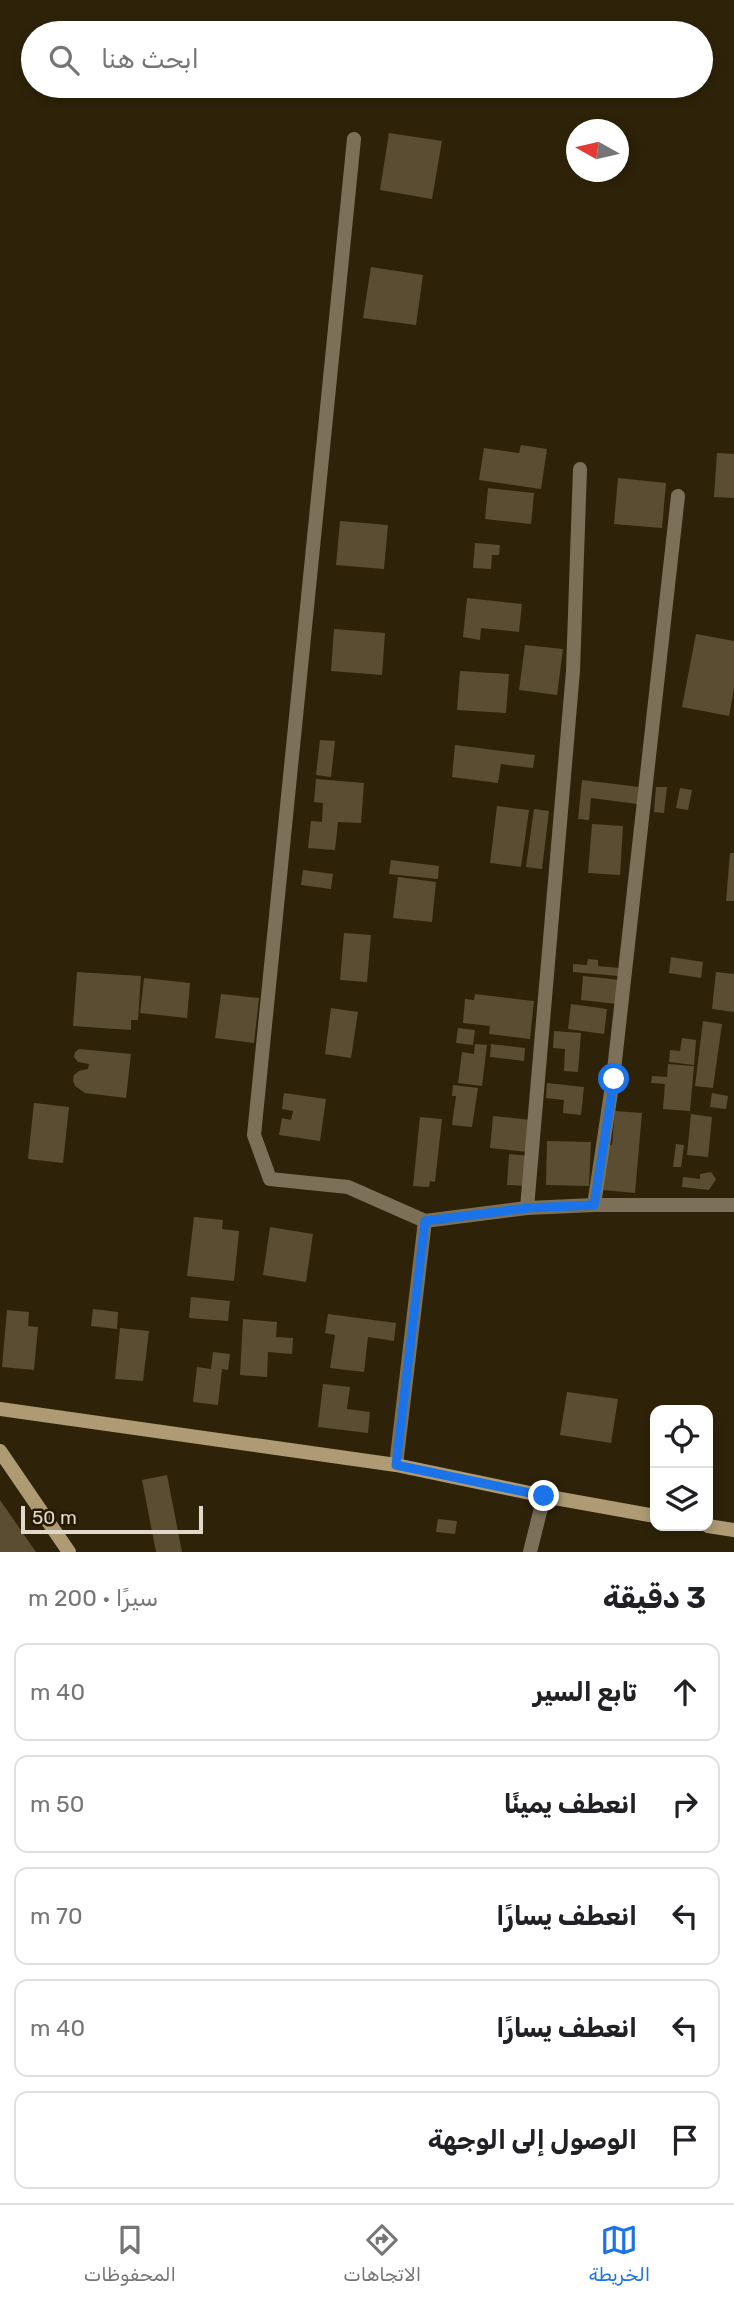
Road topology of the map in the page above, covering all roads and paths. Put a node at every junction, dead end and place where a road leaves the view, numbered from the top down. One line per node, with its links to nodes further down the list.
1 (354, 139): 7 (street)
2 (580, 470): 6 (street)
3 (678, 496): 4 (street)
4 (594, 1205): 5 (street); 6 (street)
5 (734, 1205)
6 (527, 1208): 7 (street)
7 (425, 1221): 10 (street)
8 (0, 1409): 10 (street)
9 (0, 1451): 15 (street)
10 (396, 1465): 11 (street)
11 (544, 1496): 12 (street); 16 (street)
12 (650, 1515)
13 (713, 1527): 14 (street)
14 (734, 1530)
15 (69, 1552)
16 (530, 1552)

